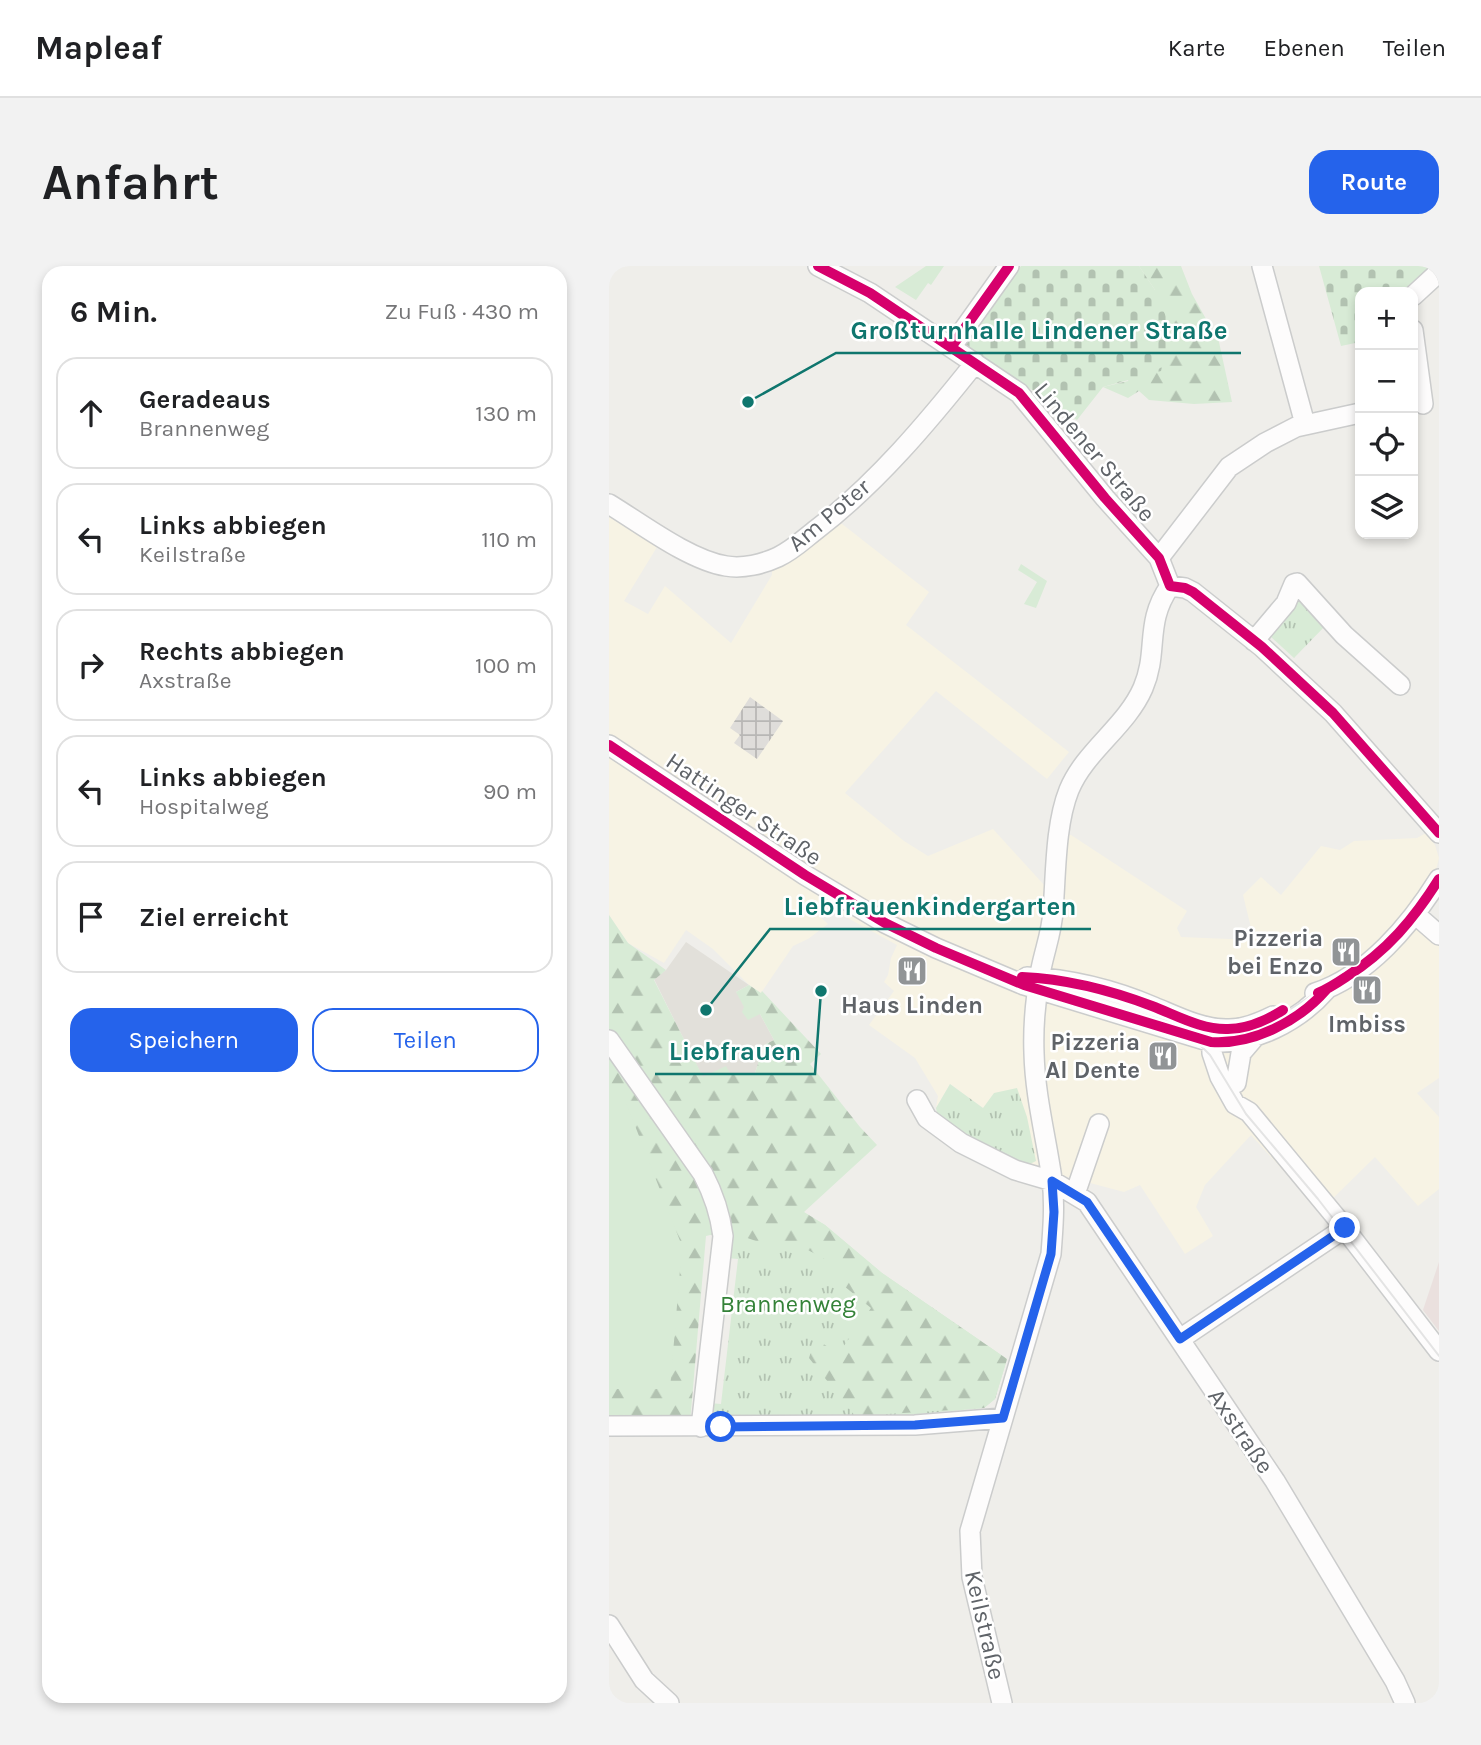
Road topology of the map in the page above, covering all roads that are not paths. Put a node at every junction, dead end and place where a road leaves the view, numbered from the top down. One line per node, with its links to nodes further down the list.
1 (818, 266): 6 (street, Lindener Straße)
2 (1009, 266): 6 (street)
3 (1262, 266): 11 (street)
4 (1439, 272): 5 (street)
5 (1418, 291)
6 (952, 346): 8 (street, Lindener Straße)
7 (1416, 350): 9 (street)
8 (975, 363): 12 (street, Am Poter); 13 (street, Lindener Straße)
9 (1425, 404)
10 (1355, 414): 11 (street)
11 (1305, 424): 13 (street)
12 (609, 504)
13 (1159, 558): 14 (street)
14 (1170, 586): 15 (street); 22 (street, Keilstraße)
15 (1254, 641): 16 (street); 18 (street)
16 (1400, 685)
17 (609, 745): 22 (street, Hattinger Straße)
18 (1439, 833)
19 (1439, 879): 20 (street, Hattinger Straße)
20 (1416, 915): 21 (street); 23 (street, Hattinger Straße)
21 (1439, 935)
22 (1040, 984): 24 (street, Hattinger Straße); 31 (street, Keilstraße)
23 (1326, 990): 24 (street, Hattinger Straße); 25 (street, Hattinger Straße)
24 (1213, 1037): 25 (street, Hattinger Straße); 27 (street); 29 (street)
25 (1253, 1039): 27 (street)
26 (609, 1040): 38 (street)
27 (1236, 1083): 29 (street)
28 (917, 1100): 31 (street)
29 (1249, 1112): 33 (street)
30 (1099, 1124): 32 (street)
31 (1052, 1181): 32 (street, Axstraße); 36 (street, Keilstraße)
32 (1075, 1194): 34 (street, Axstraße)
33 (1345, 1228): 34 (street); 35 (street)
34 (1180, 1339): 42 (street, Axstraße)
35 (1439, 1351)
36 (1003, 1418): 38 (street); 41 (street, Keilstraße)
37 (609, 1426): 38 (street)
38 (701, 1427)
39 (609, 1625): 40 (street)
40 (669, 1703)
41 (1002, 1703)
42 (1405, 1703)

